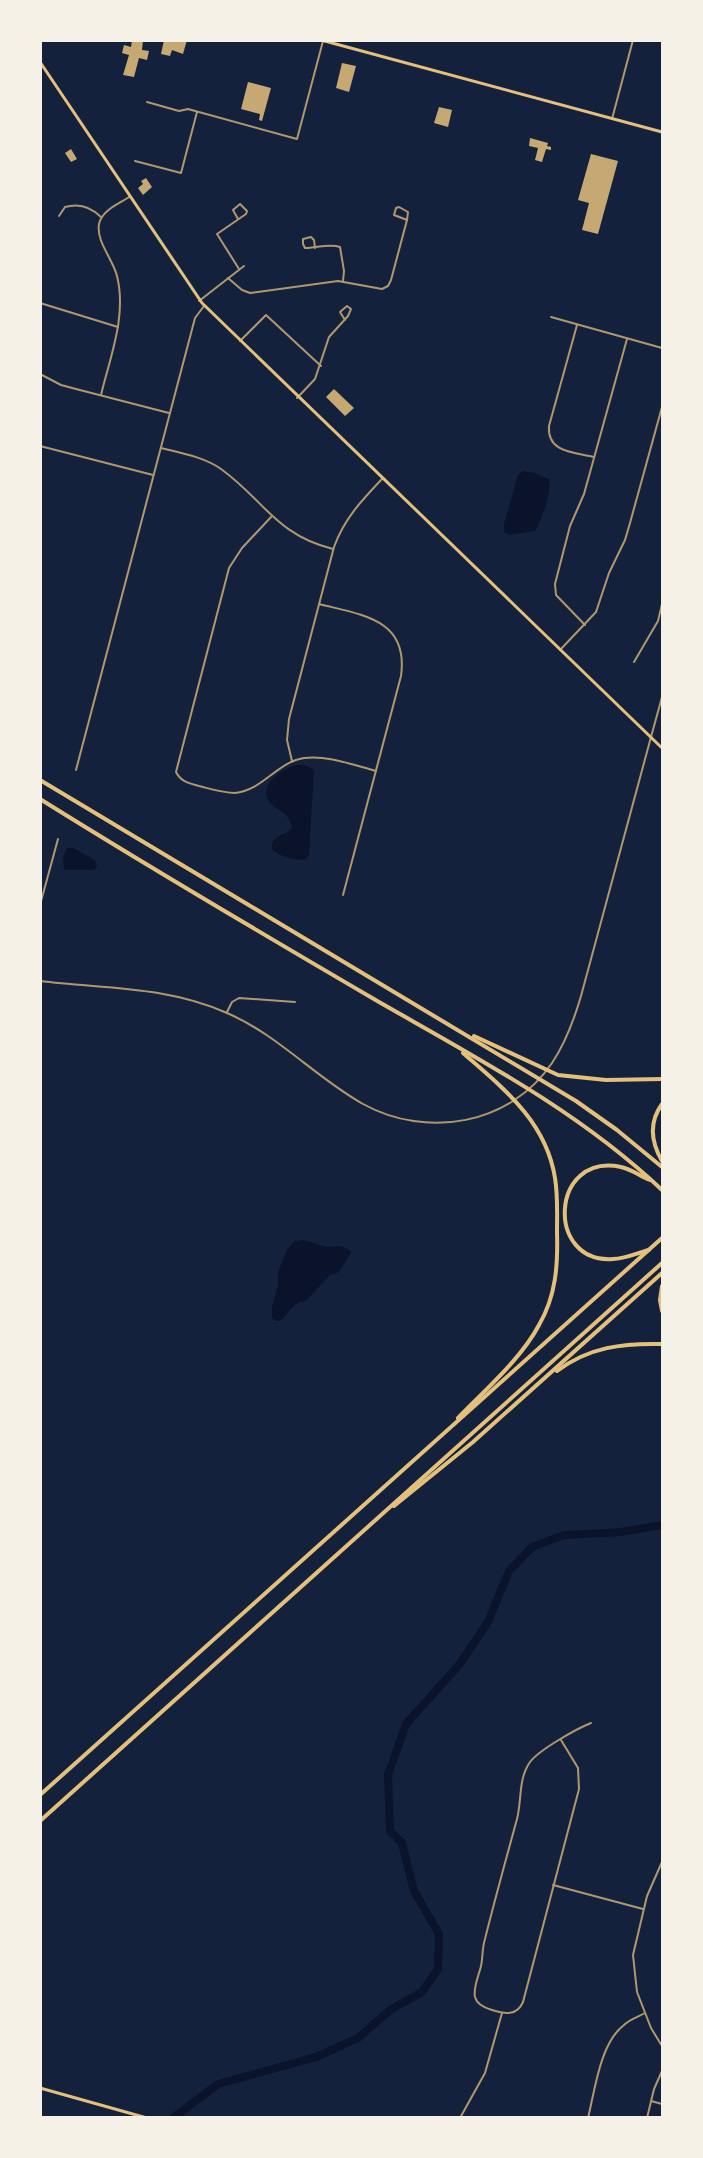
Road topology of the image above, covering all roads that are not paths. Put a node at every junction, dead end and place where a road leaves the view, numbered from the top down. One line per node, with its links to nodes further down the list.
1 (633, 40): 6 (street)
2 (322, 41): 5 (street); 6 (main road)
3 (40, 62): 9 (main road)
4 (147, 102): 5 (street)
5 (197, 112): 8 (street)
6 (612, 118): 7 (main road)
7 (663, 132)
8 (135, 161)
9 (129, 197): 11 (street); 19 (main road)
10 (58, 216): 11 (street)
11 (101, 217): 25 (street)
12 (238, 219): 12 (street); 16 (street)
13 (407, 220): 13 (street); 18 (street)
14 (315, 248): 14 (street); 18 (street)
15 (244, 266): 16 (street)
16 (239, 269): 17 (street)
17 (228, 278): 18 (street); 19 (street)
18 (344, 281)
19 (199, 301): 21 (main road)
20 (40, 303): 25 (street)
21 (204, 306): 27 (main road); 34 (street)
22 (551, 317): 24 (street)
23 (345, 320): 23 (street); 29 (street)
24 (577, 325): 26 (street); 38 (street)
25 (118, 327): 31 (street)
26 (627, 339): 28 (street); 38 (street)
27 (239, 341): 29 (street); 32 (main road)
28 (663, 348)
29 (321, 366): 32 (street)
30 (40, 374): 31 (street)
31 (100, 395): 34 (street)
32 (297, 398): 40 (main road)
33 (663, 407): 35 (street)
34 (170, 413): 37 (street)
35 (661, 420): 46 (street)
36 (40, 446): 39 (street)
37 (160, 448): 39 (street); 41 (street)
38 (594, 457): 46 (street)
39 (153, 475): 53 (street)
40 (382, 479): 42 (street); 47 (main road)
41 (272, 516): 42 (street); 52 (street)
42 (333, 550): 43 (street)
43 (319, 604): 52 (street); 54 (street)
44 (663, 604): 45 (street)
45 (662, 610): 48 (street)
46 (585, 625): 47 (street)
47 (560, 650): 50 (main road)
48 (633, 662)
49 (663, 697): 50 (street)
50 (651, 737): 51 (main road); 62 (street)
51 (663, 748)
52 (292, 761): 54 (street)
53 (76, 770)
54 (376, 771): 58 (street)
55 (40, 780): 63 (highway)
56 (40, 799): 64 (highway)
57 (58, 839): 59 (street)
58 (343, 895)
59 (40, 904)
60 (40, 981): 62 (street)
61 (295, 1002): 62 (street)
62 (227, 1012)
63 (444, 1022): 65 (highway); 68 (highway)
64 (455, 1046): 69 (highway); 79 (highway)
65 (663, 1079)
66 (663, 1104): 67 (highway)
67 (663, 1161)
68 (663, 1167)
69 (656, 1184): 70 (highway); 72 (highway)
70 (663, 1190)
71 (663, 1238): 72 (highway)
72 (649, 1250): 79 (highway)
73 (663, 1263): 80 (highway)
74 (663, 1273): 78 (highway)
75 (663, 1286): 76 (highway)
76 (663, 1311)
77 (663, 1344): 78 (highway)
78 (535, 1388): 80 (highway)
79 (429, 1447): 83 (highway)
80 (372, 1523): 84 (highway)
81 (591, 1723): 82 (street)
82 (561, 1740): 86 (street); 88 (street)
83 (40, 1795)
84 (40, 1821)
85 (663, 1862): 87 (street)
86 (553, 1885): 87 (street); 88 (street)
87 (643, 1909): 89 (street)
88 (502, 2013): 96 (street)
89 (645, 2013): 90 (street); 97 (street)
90 (663, 2046)
91 (663, 2071): 93 (street)
92 (40, 2088): 95 (main road)
93 (651, 2101): 94 (street); 98 (street)
94 (663, 2104)
95 (147, 2118)
96 (460, 2118)
97 (588, 2118)
98 (647, 2118)

